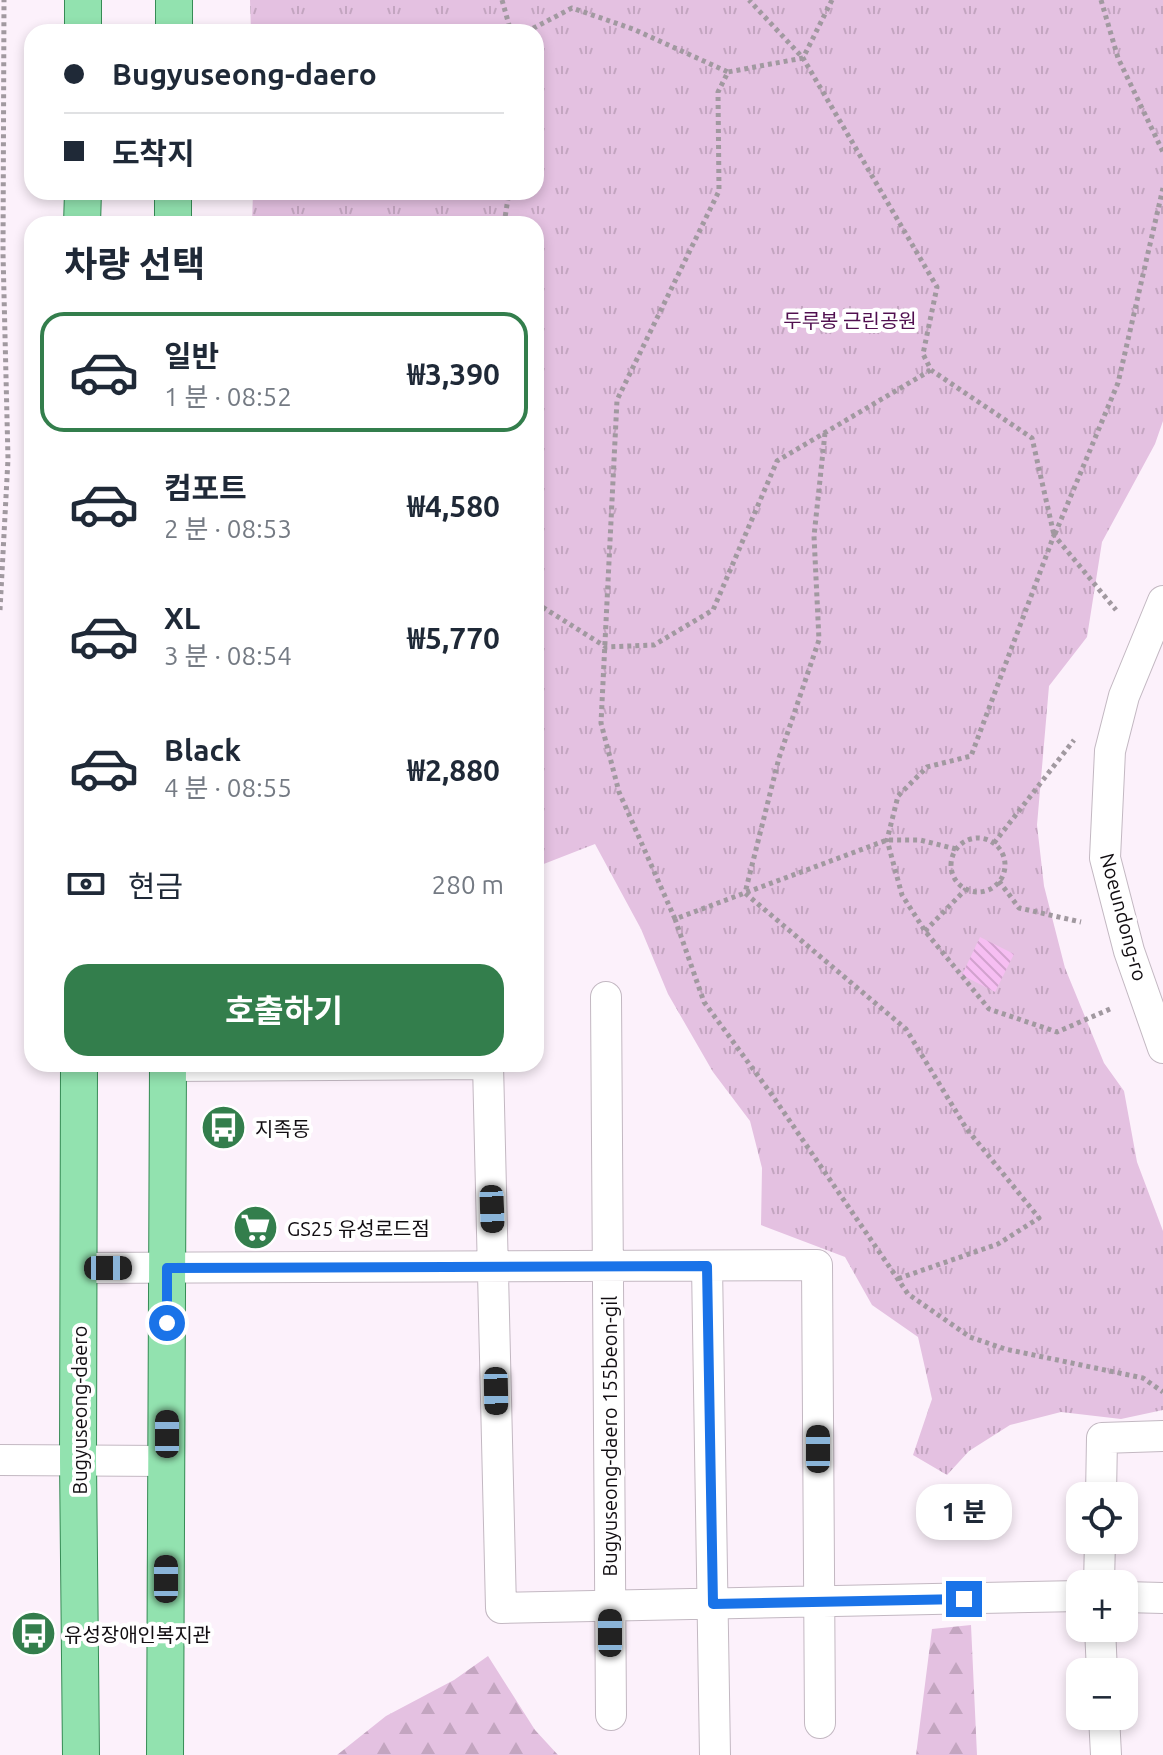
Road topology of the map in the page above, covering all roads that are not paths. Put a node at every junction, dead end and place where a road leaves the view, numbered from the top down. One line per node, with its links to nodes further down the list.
1 (83, 0): 3 (main road)
2 (174, 0): 4 (main road)
3 (83, 24)
4 (174, 24)
5 (1163, 601): 6 (street, Noeundong-ro)
6 (1155, 640): 8 (street, Noeundong-ro)
7 (606, 997): 13 (street, Bugyuseong-daero 155beon-gil)
8 (1163, 1048)
9 (79, 1072): 15 (main road, Bugyuseong-daero)
10 (168, 1072): 16 (main road)
11 (488, 1072): 12 (street, Bugyuseong-daero 155beon-gil)
12 (493, 1266): 13 (street, Bugyuseong-daero 155beon-gil); 16 (street, Bugyuseong-daero 155beon-gil); 27 (street, Bugyuseong-daero 155beon-gil)
13 (607, 1266): 14 (street, Bugyuseong-daero 155beon-gil); 27 (street, Bugyuseong-daero 155beon-gil)
14 (707, 1266): 25 (street, Bugyuseong-daero 155beon-gil); 26 (street)
15 (79, 1268): 16 (street, Bugyuseong-daero 155beon-gil); 19 (main road, Bugyuseong-daero)
16 (167, 1268): 20 (main road)
17 (1163, 1436): 21 (street)
18 (0, 1460): 19 (street)
19 (78, 1461): 20 (street); 31 (main road, Bugyuseong-daero)
20 (167, 1461): 32 (main road)
21 (1101, 1482)
22 (1066, 1596): 25 (street, Bugyuseong-daero 155beon-gil)
23 (1138, 1597): 24 (street)
24 (1163, 1598)
25 (819, 1602): 26 (street, Bugyuseong-daero 155beon-gil); 29 (street, Bugyuseong-daero 155beon-gil)
26 (713, 1604): 27 (street, Bugyuseong-daero 155beon-gil); 33 (street)
27 (610, 1605): 28 (street, Bugyuseong-daero 155beon-gil)
28 (611, 1715)
29 (820, 1723)
30 (1105, 1730): 34 (street)
31 (81, 1755)
32 (165, 1755)
33 (715, 1755)
34 (1106, 1755)

